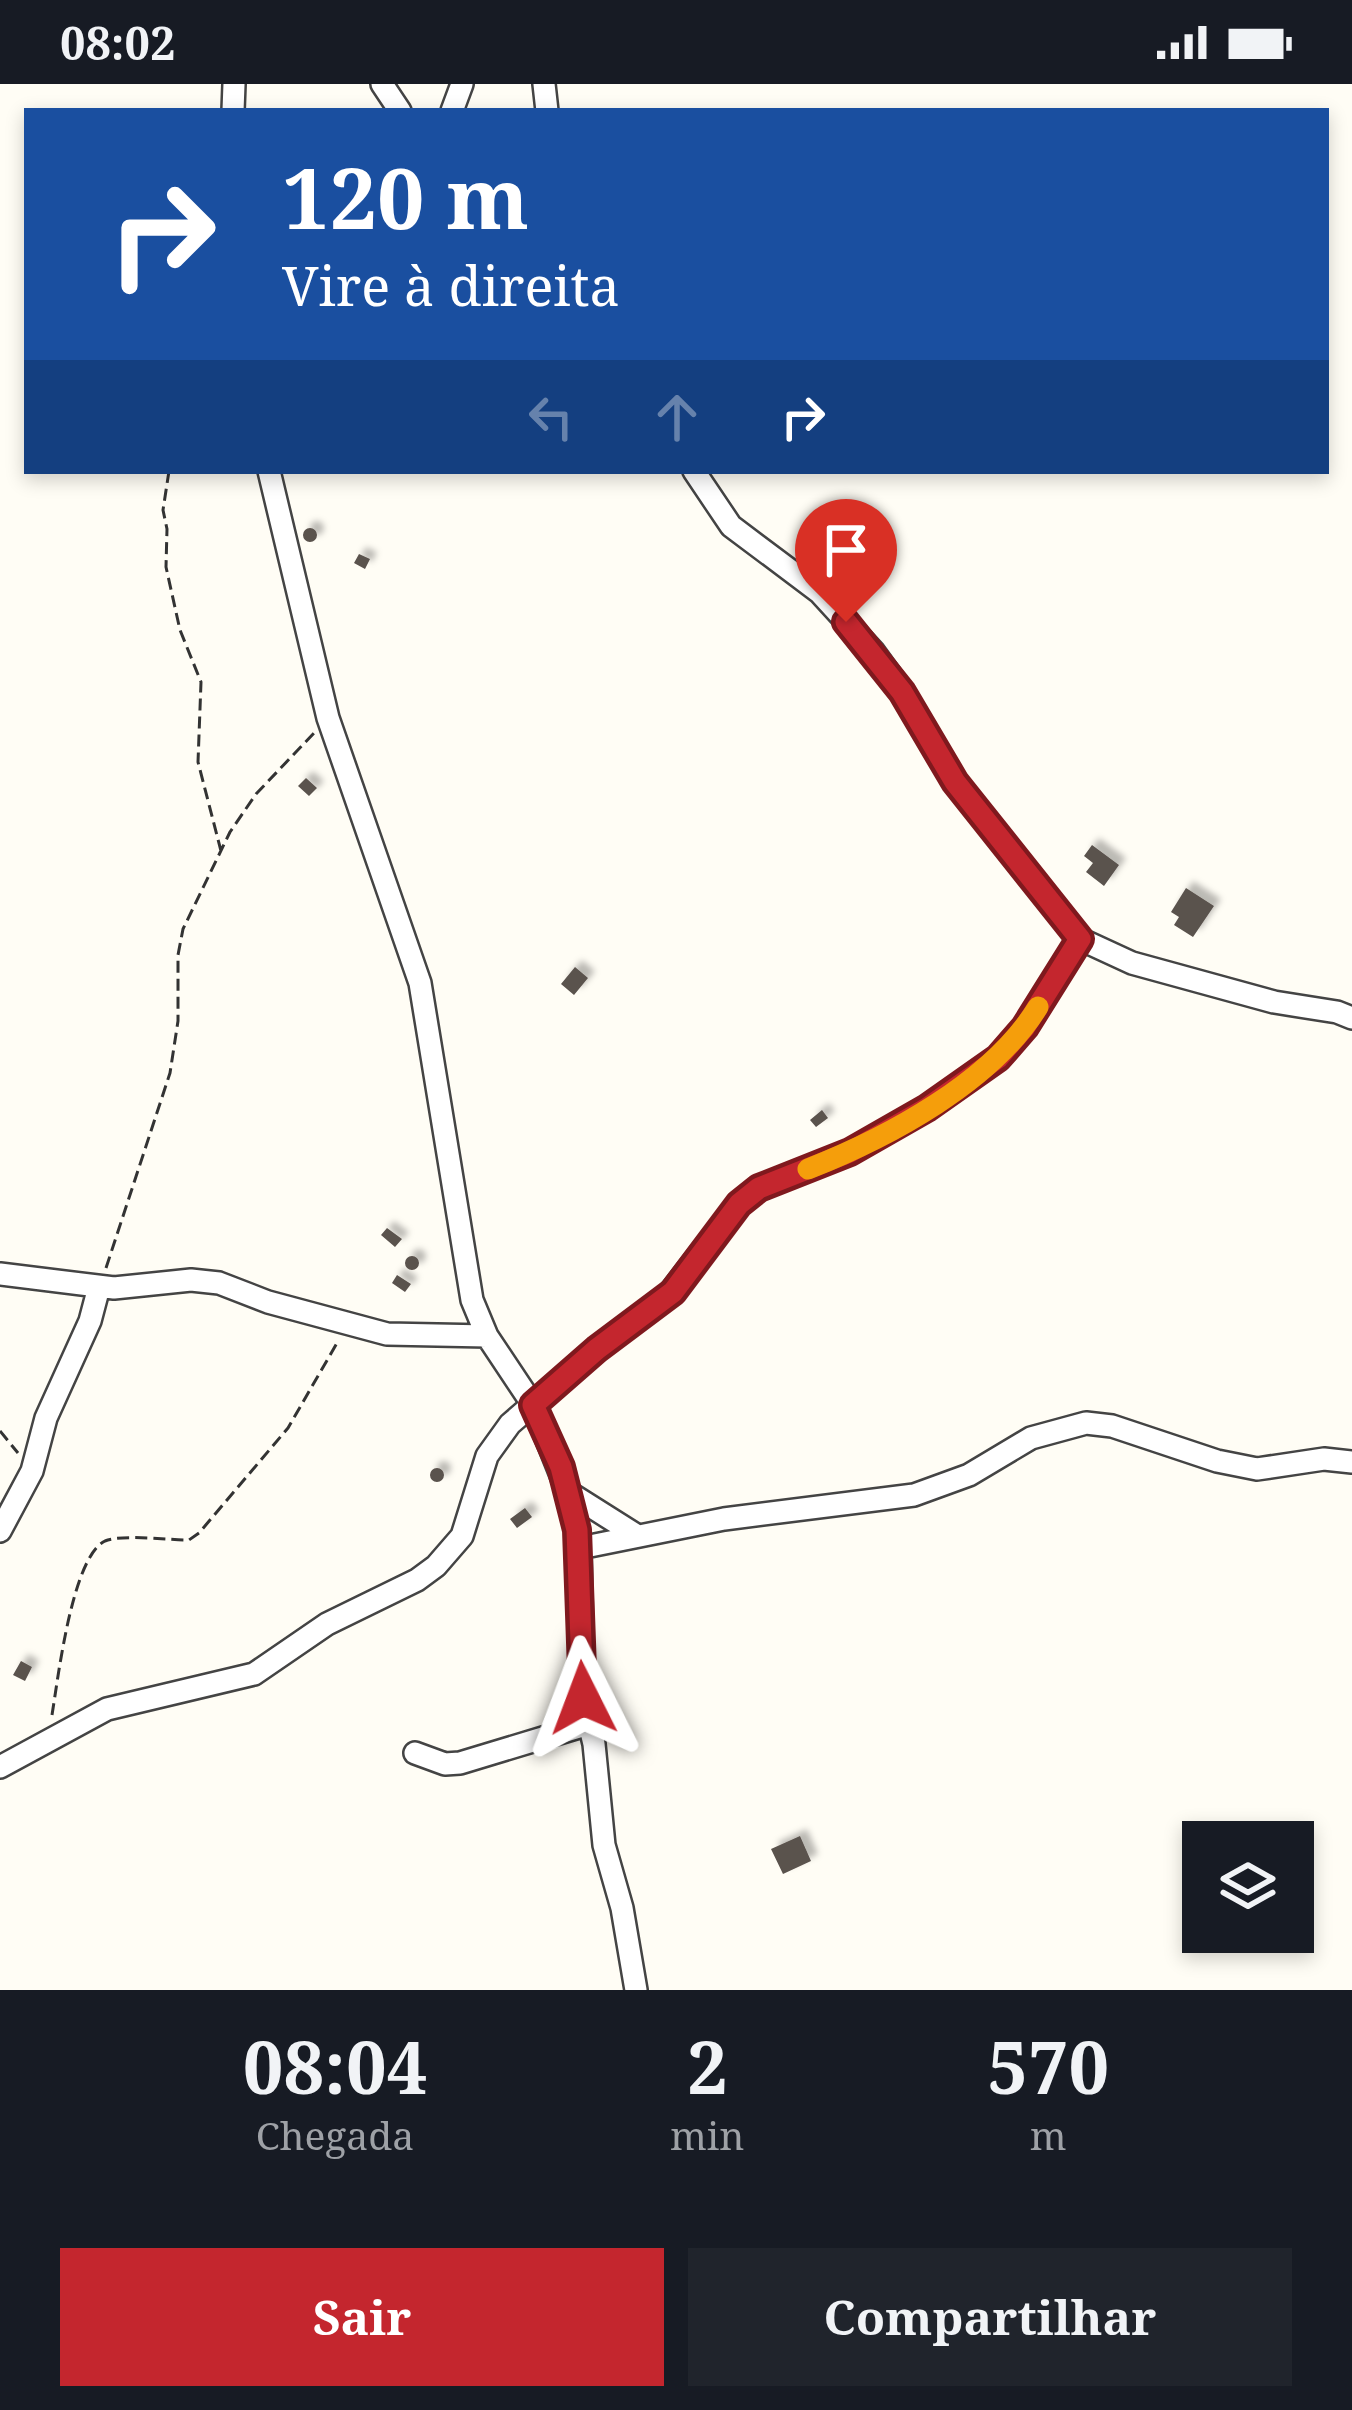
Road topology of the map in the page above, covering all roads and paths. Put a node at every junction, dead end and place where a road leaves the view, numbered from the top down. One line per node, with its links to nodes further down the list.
1 (169, 474): 5 (path)
2 (270, 474): 4 (street)
3 (696, 474): 6 (street)
4 (328, 718): 5 (path); 11 (street)
5 (221, 853): 9 (path)
6 (1080, 939): 7 (street); 12 (street)
7 (1352, 1018)
8 (0, 1274): 9 (street)
9 (99, 1287): 10 (street); 15 (street)
10 (346, 1326): 11 (street); 21 (path)
11 (488, 1336): 12 (street)
12 (533, 1405): 16 (street); 21 (street)
13 (0, 1431): 15 (path)
14 (1352, 1462): 18 (street)
15 (32, 1471): 17 (street)
16 (568, 1492): 18 (street); 19 (street)
17 (0, 1532)
18 (636, 1535): 19 (street)
19 (580, 1548): 20 (street)
20 (589, 1724): 22 (street); 24 (street)
21 (47, 1742): 23 (street)
22 (415, 1753)
23 (0, 1767)
24 (636, 1990)

